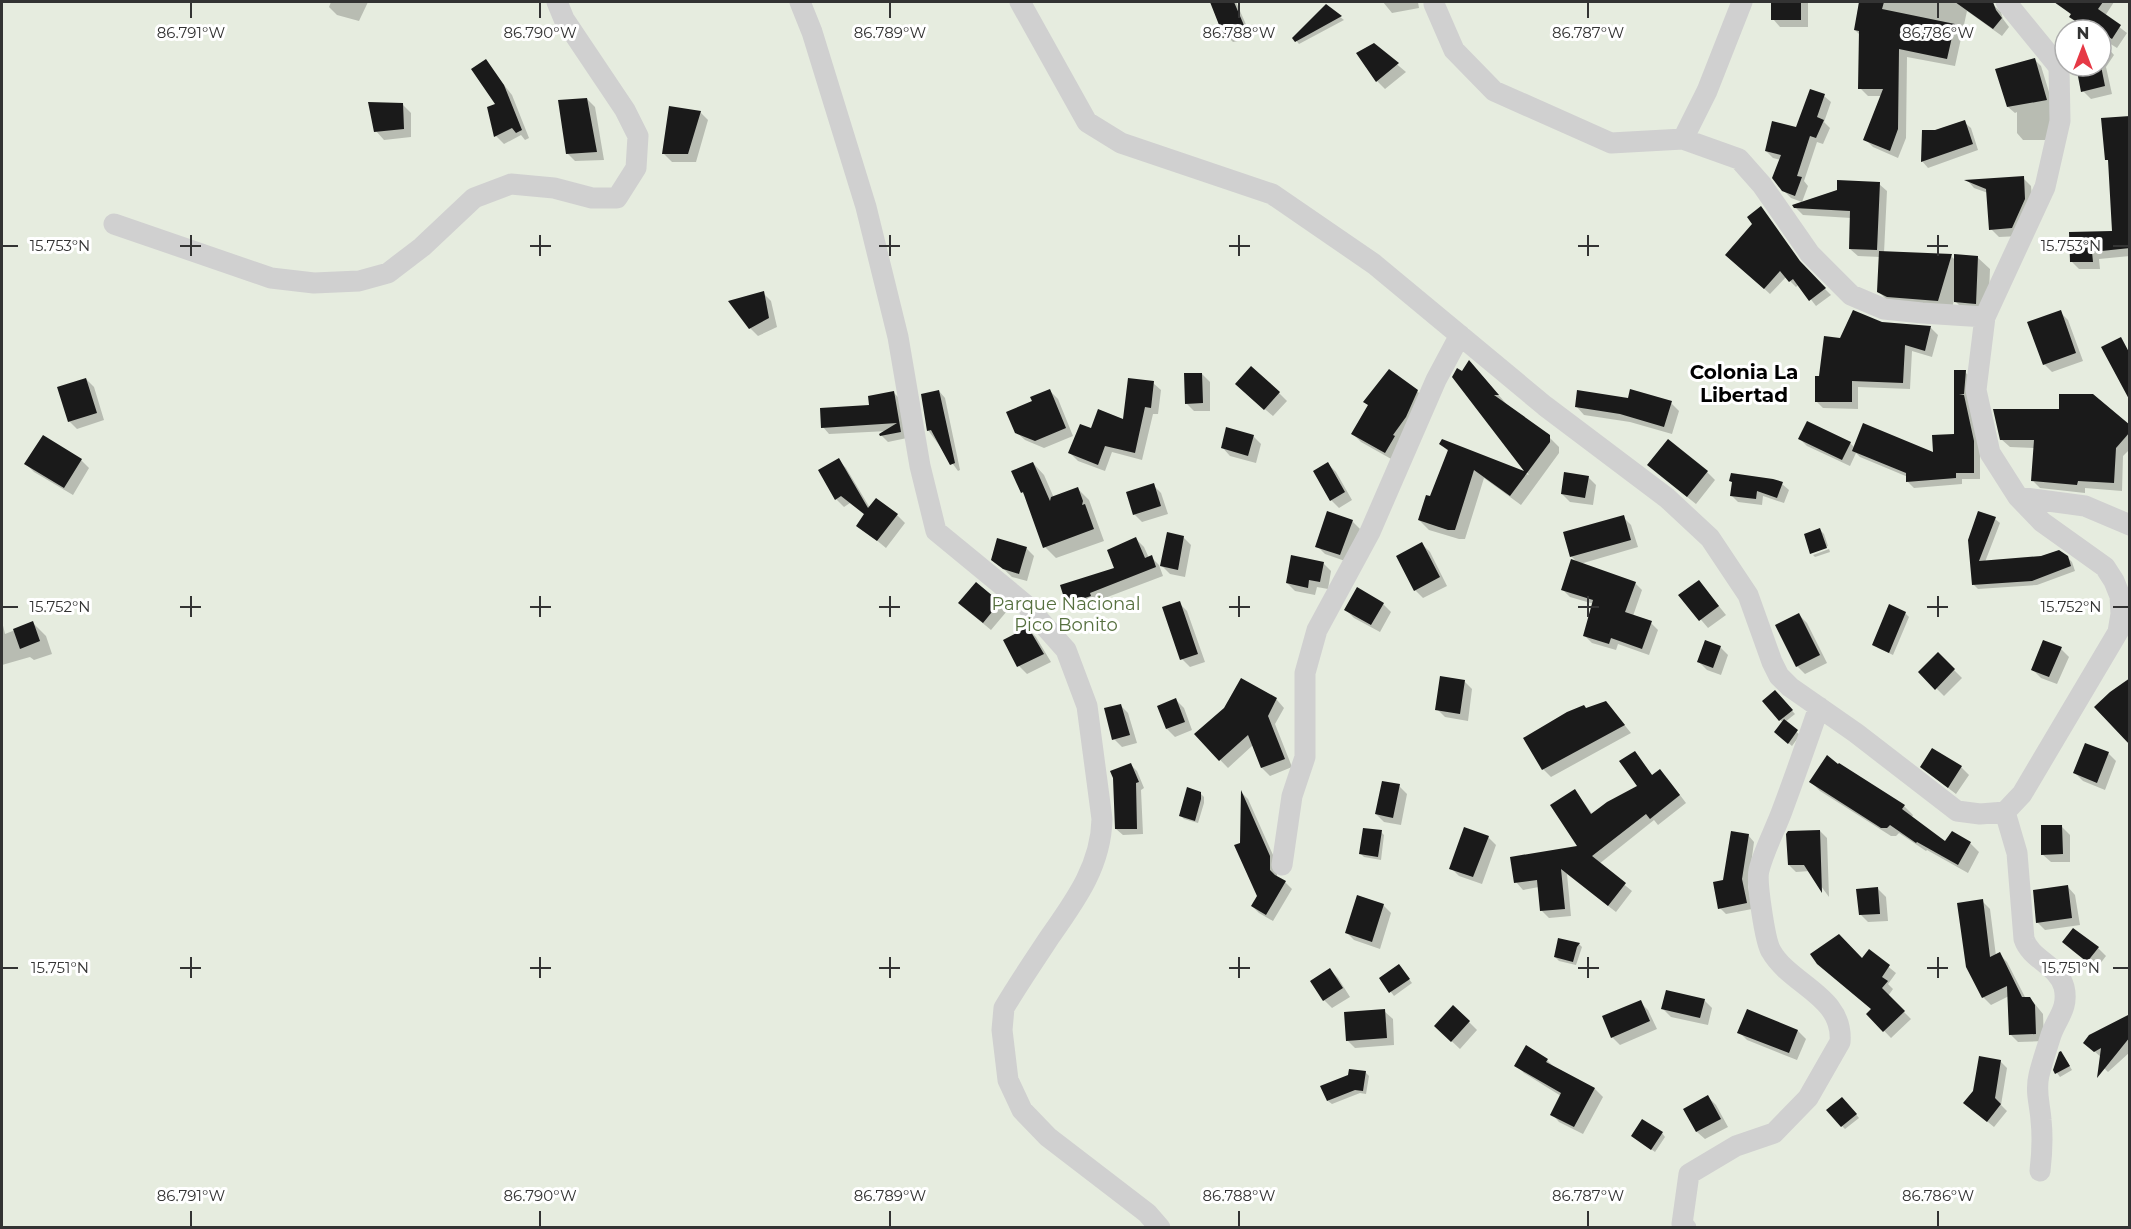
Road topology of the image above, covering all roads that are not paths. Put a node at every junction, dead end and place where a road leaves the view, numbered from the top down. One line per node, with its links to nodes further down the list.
1 (557, 2): 8 (street)
2 (800, 2): 17 (street)
3 (1020, 2): 10 (street)
4 (1742, 2): 7 (street)
5 (2006, 2): 9 (street)
6 (1434, 4): 7 (street)
7 (1683, 139): 9 (street)
8 (114, 224)
9 (1985, 317): 11 (street)
10 (1460, 335): 13 (street); 15 (street)
11 (2018, 497): 12 (street); 14 (street)
12 (2130, 525)
13 (1820, 707): 14 (street); 18 (street)
14 (2005, 812): 16 (street)
15 (1282, 865)
16 (2040, 1171)
17 (1160, 1227)
18 (1686, 1227)

